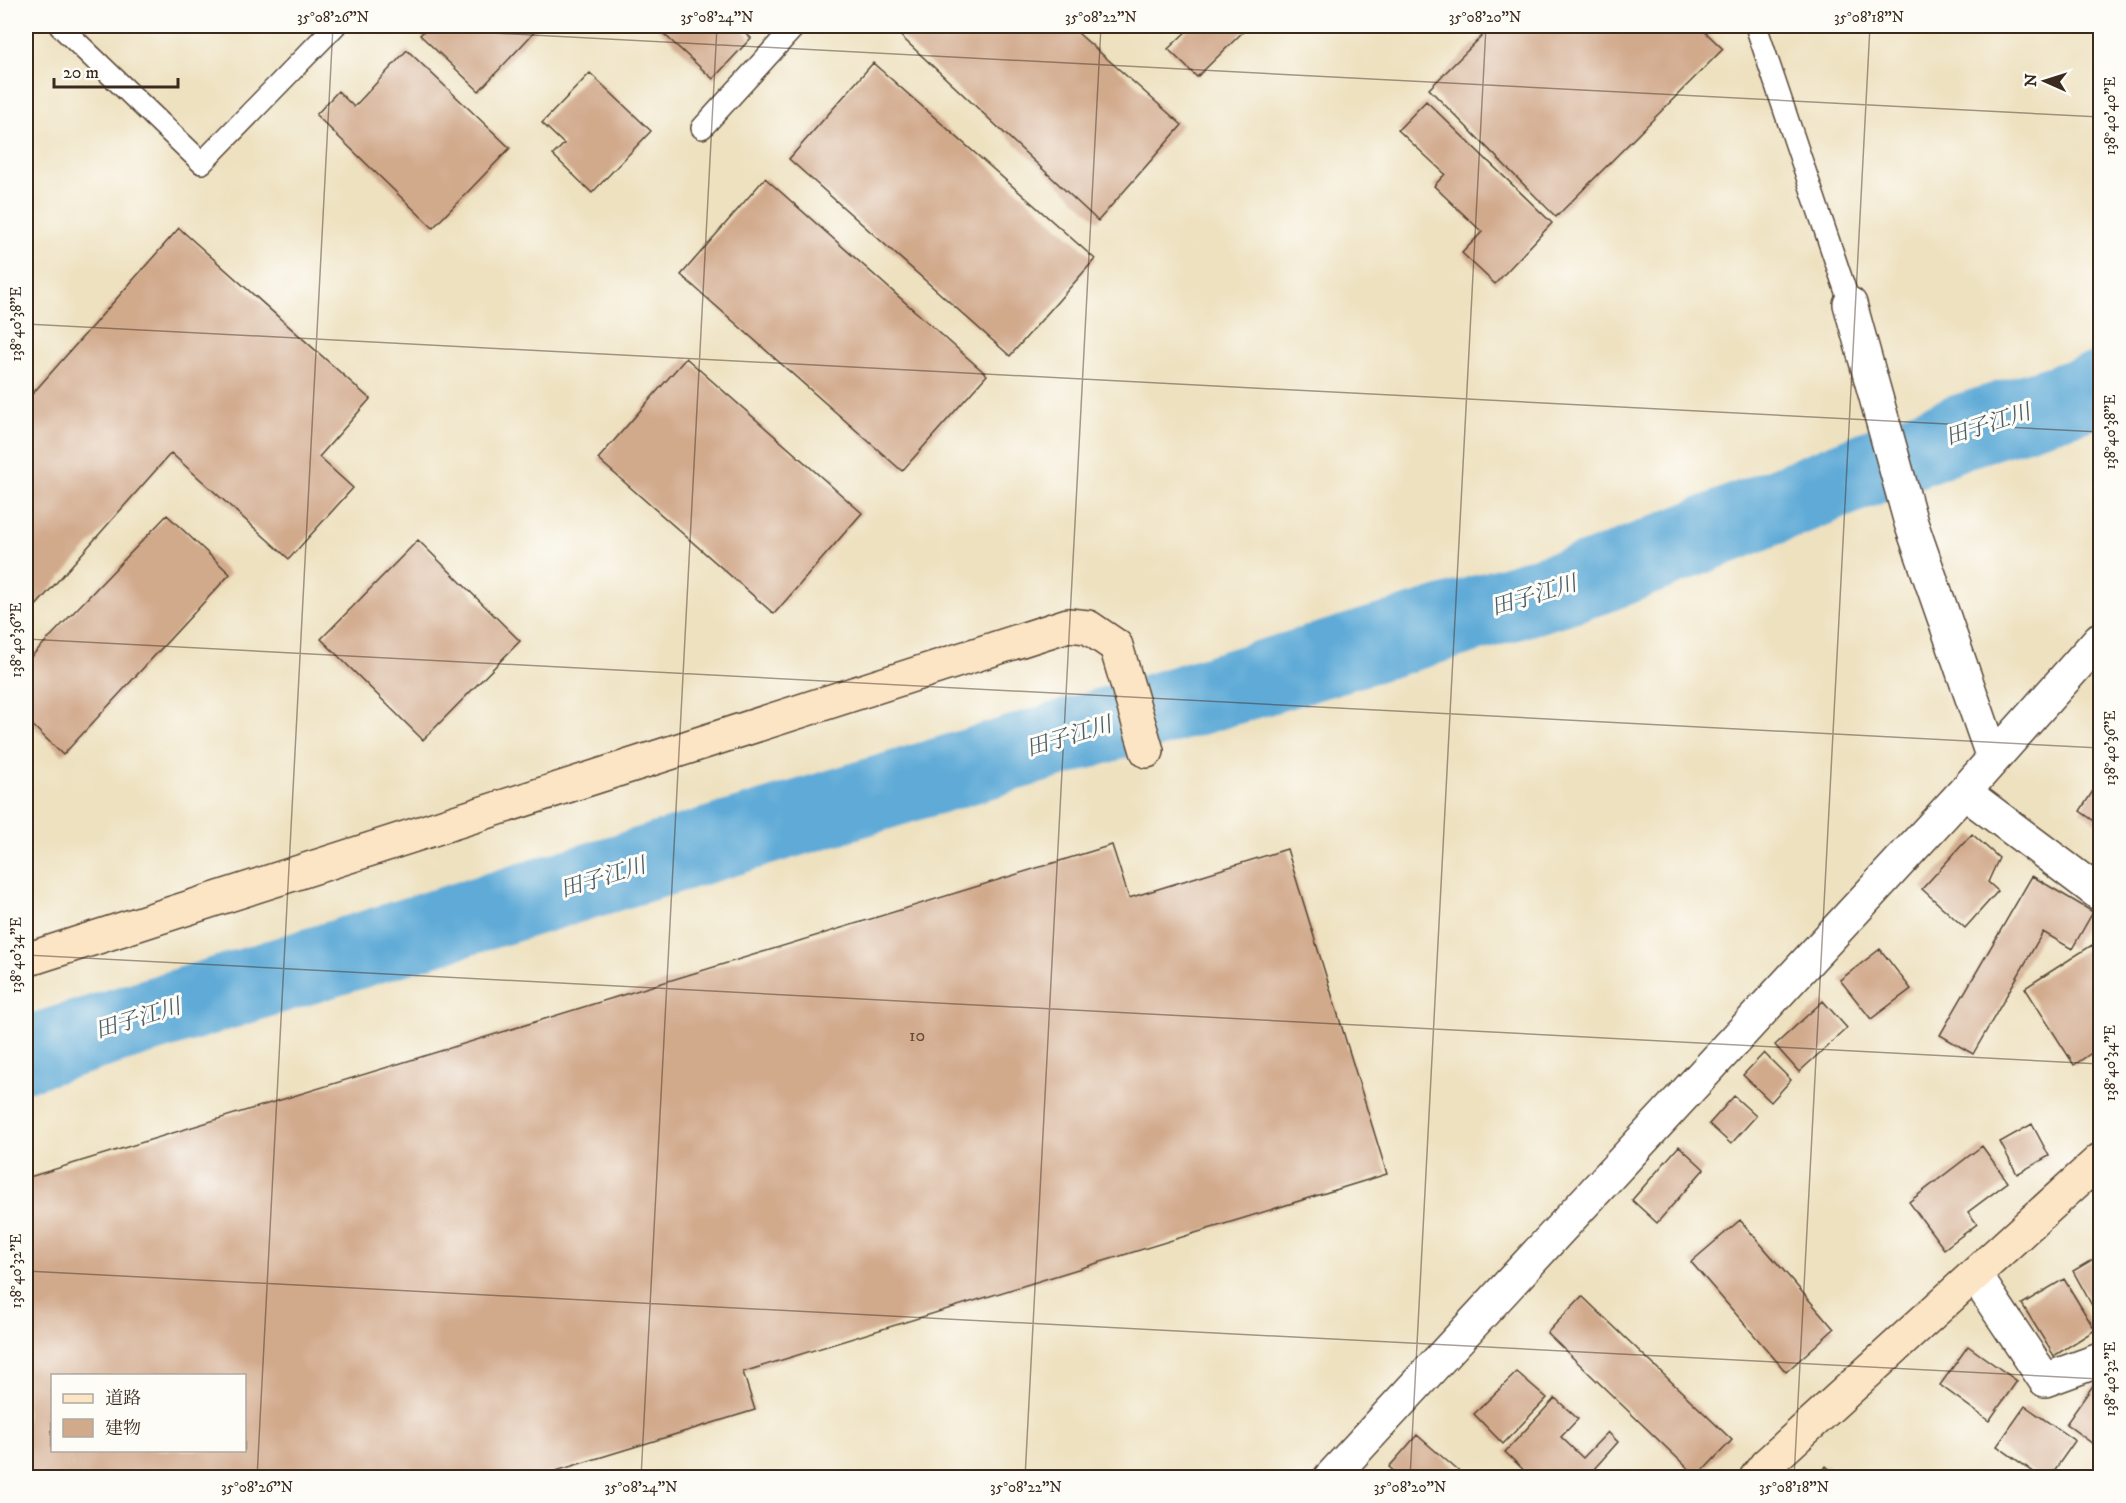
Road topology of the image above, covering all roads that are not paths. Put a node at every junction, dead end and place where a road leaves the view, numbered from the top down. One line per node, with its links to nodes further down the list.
1 (60, 26): 2 (lane)
2 (335, 26)
3 (795, 26): 5 (lane)
4 (1756, 26): 6 (lane)
5 (702, 128)
6 (1850, 304): 9 (street)
7 (2100, 639): 9 (street)
8 (1147, 751): 12 (street)
9 (1993, 758): 10 (street)
10 (1964, 792): 11 (street); 16 (street)
11 (2100, 894)
12 (26, 960)
13 (2100, 1160): 14 (street)
14 (1976, 1275): 15 (street); 17 (street)
15 (2100, 1360)
16 (1330, 1478)
17 (1756, 1478)

